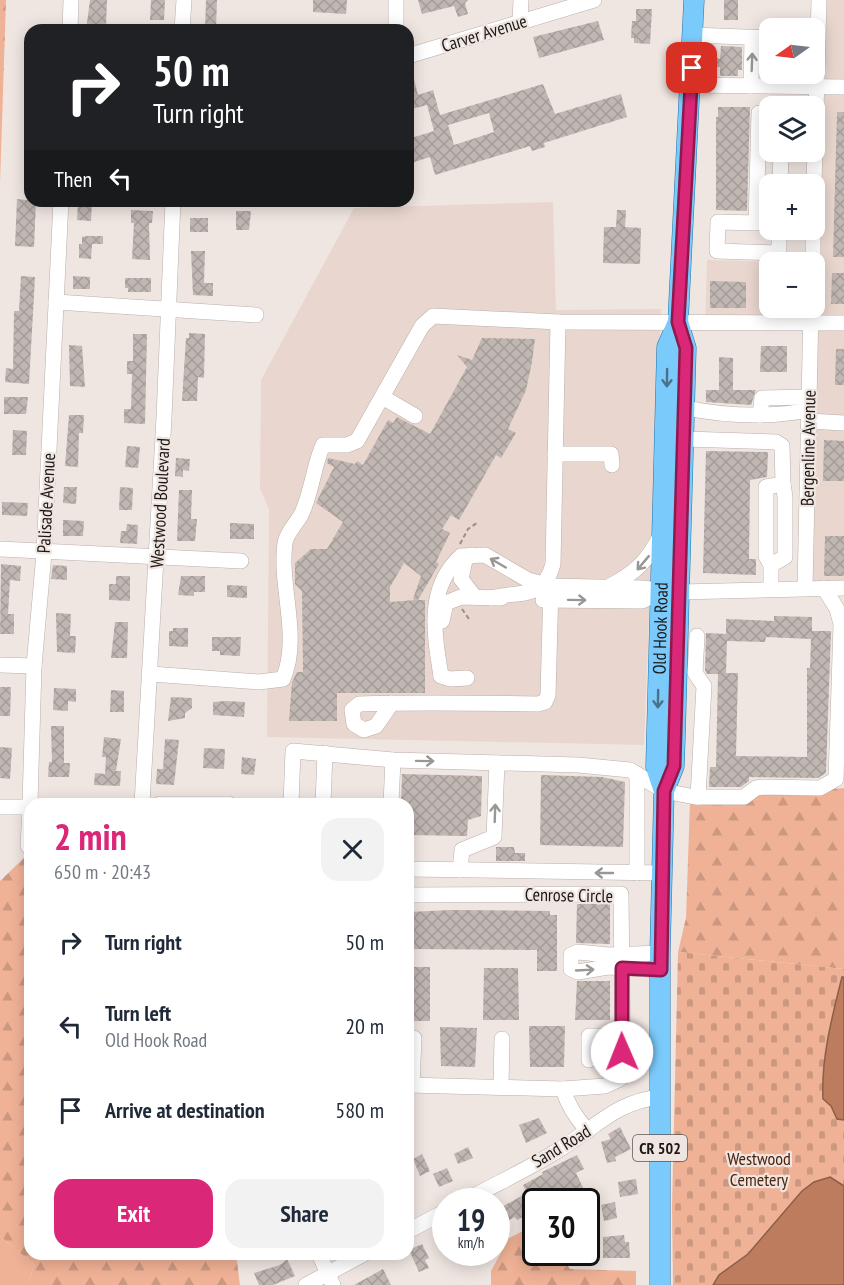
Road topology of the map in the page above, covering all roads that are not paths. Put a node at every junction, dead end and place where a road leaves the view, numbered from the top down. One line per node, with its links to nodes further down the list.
1 (71, 0): 10 (street)
2 (184, 0): 11 (street)
3 (396, 0): 12 (street)
4 (521, 0): 9 (street)
5 (594, 0): 9 (street, Carver Avenue)
6 (694, 0): 13 (main road, Old Hook Road / CR 502)
7 (819, 0): 8 (street)
8 (818, 18)
9 (520, 22): 16 (street, Carver Avenue)
10 (70, 24)
11 (182, 24)
12 (396, 24)
13 (693, 35): 14 (street); 20 (main road, Old Hook Road / CR 502)
14 (752, 38): 15 (street); 21 (street, one-way to 14)
15 (759, 38)
16 (414, 54)
17 (762, 84): 21 (street)
18 (802, 84): 22 (street)
19 (817, 84): 22 (street)
20 (692, 85): 21 (street); 36 (main road, Old Hook Road / CR 502)
21 (751, 86)
22 (817, 87): 23 (street); 24 (street)
23 (844, 87)
24 (817, 96)
25 (61, 207): 29 (street, Palisade Avenue)
26 (173, 207): 30 (street, Westwood Boulevard)
27 (759, 221): 28 (street)
28 (779, 240)
29 (56, 302): 30 (street); 51 (street, Palisade Avenue)
30 (168, 308): 31 (street); 54 (street, Westwood Boulevard)
31 (256, 315)
32 (759, 317): 36 (street)
33 (811, 318): 41 (street, Bergenline Avenue)
34 (825, 318): 37 (street)
35 (558, 322): 36 (street); 39 (street); 47 (street)
36 (678, 322): 40 (main road, Old Hook Road / CR 502); 49 (main road, Old Hook Road / CR 502, one-way to 49)
37 (844, 323)
38 (793, 397): 41 (street); 42 (street); 43 (street)
39 (384, 398): 44 (street); 69 (street)
40 (686, 408): 43 (street); 46 (main road, Old Hook Road / CR 502)
41 (809, 409): 42 (street); 45 (street); 59 (street, Bergenline Avenue)
42 (793, 413): 43 (street)
43 (760, 415)
44 (415, 416)
45 (844, 423)
46 (685, 440): 63 (street); 64 (main road, Old Hook Road / CR 502)
47 (555, 454): 48 (street); 52 (street)
48 (612, 465)
49 (664, 526): 58 (street, one-way to 58); 64 (main road, Old Hook Road / CR 502)
50 (0, 549): 51 (street)
51 (44, 553): 54 (street); 68 (street, Palisade Avenue)
52 (552, 554): 56 (street); 57 (street); 62 (street)
53 (468, 555): 56 (street, one-way to 53); 65 (street); 70 (street)
54 (157, 556): 55 (street); 69 (street, Westwood Boulevard)
55 (242, 561)
56 (528, 580): 62 (street)
57 (585, 586): 58 (street); 62 (street)
58 (608, 587): 64 (street)
59 (805, 588): 60 (street); 63 (street)
60 (824, 588): 61 (street); 78 (street)
61 (844, 588)
62 (549, 590): 64 (street, one-way to 64); 65 (street); 72 (street)
63 (771, 590): 64 (street)
64 (670, 592): 77 (main road, Old Hook Road / CR 502)
65 (475, 597): 70 (street)
66 (697, 636): 78 (street)
67 (0, 665): 68 (street)
68 (34, 666): 79 (street, Palisade Avenue)
69 (151, 674): 80 (street, Westwood Boulevard)
70 (441, 676): 71 (street)
71 (466, 678)
72 (392, 703)
73 (325, 753): 74 (street); 81 (street); 82 (street)
74 (393, 760): 75 (street, one-way to 75); 83 (street)
75 (497, 763): 76 (street); 87 (street, one-way to 75)
76 (637, 774): 77 (street); 88 (street)
77 (664, 791): 78 (street); 89 (main road, Old Hook Road / CR 502)
78 (698, 797)
79 (30, 798)
80 (142, 798)
81 (291, 798)
82 (323, 798)
83 (391, 798)
84 (0, 807): 85 (street)
85 (24, 807)
86 (414, 869): 87 (street)
87 (460, 870): 88 (street, one-way to 87)
88 (637, 873): 89 (street)
89 (662, 873): 92 (main road, Old Hook Road / CR 502)
90 (414, 895): 91 (street, Cenrose Circle)
91 (622, 961): 92 (street); 93 (street, Cenrose Circle)
92 (660, 962): 99 (main road, Old Hook Road / CR 502)
93 (622, 1036): 95 (street); 98 (street, Cenrose Circle)
94 (502, 1039): 97 (street)
95 (589, 1060)
96 (414, 1085): 97 (street, Cenrose Circle)
97 (501, 1087): 98 (street, Cenrose Circle)
98 (563, 1089): 100 (street)
99 (660, 1097): 100 (street, Sand Road); 108 (main road, Old Hook Road / CR 502)
100 (588, 1131): 101 (street, Sand Road)
101 (489, 1188)
102 (432, 1218): 103 (street)
103 (414, 1228)
104 (322, 1260): 106 (street)
105 (356, 1260): 106 (street)
106 (330, 1279): 107 (street)
107 (306, 1285)
108 (660, 1285)

